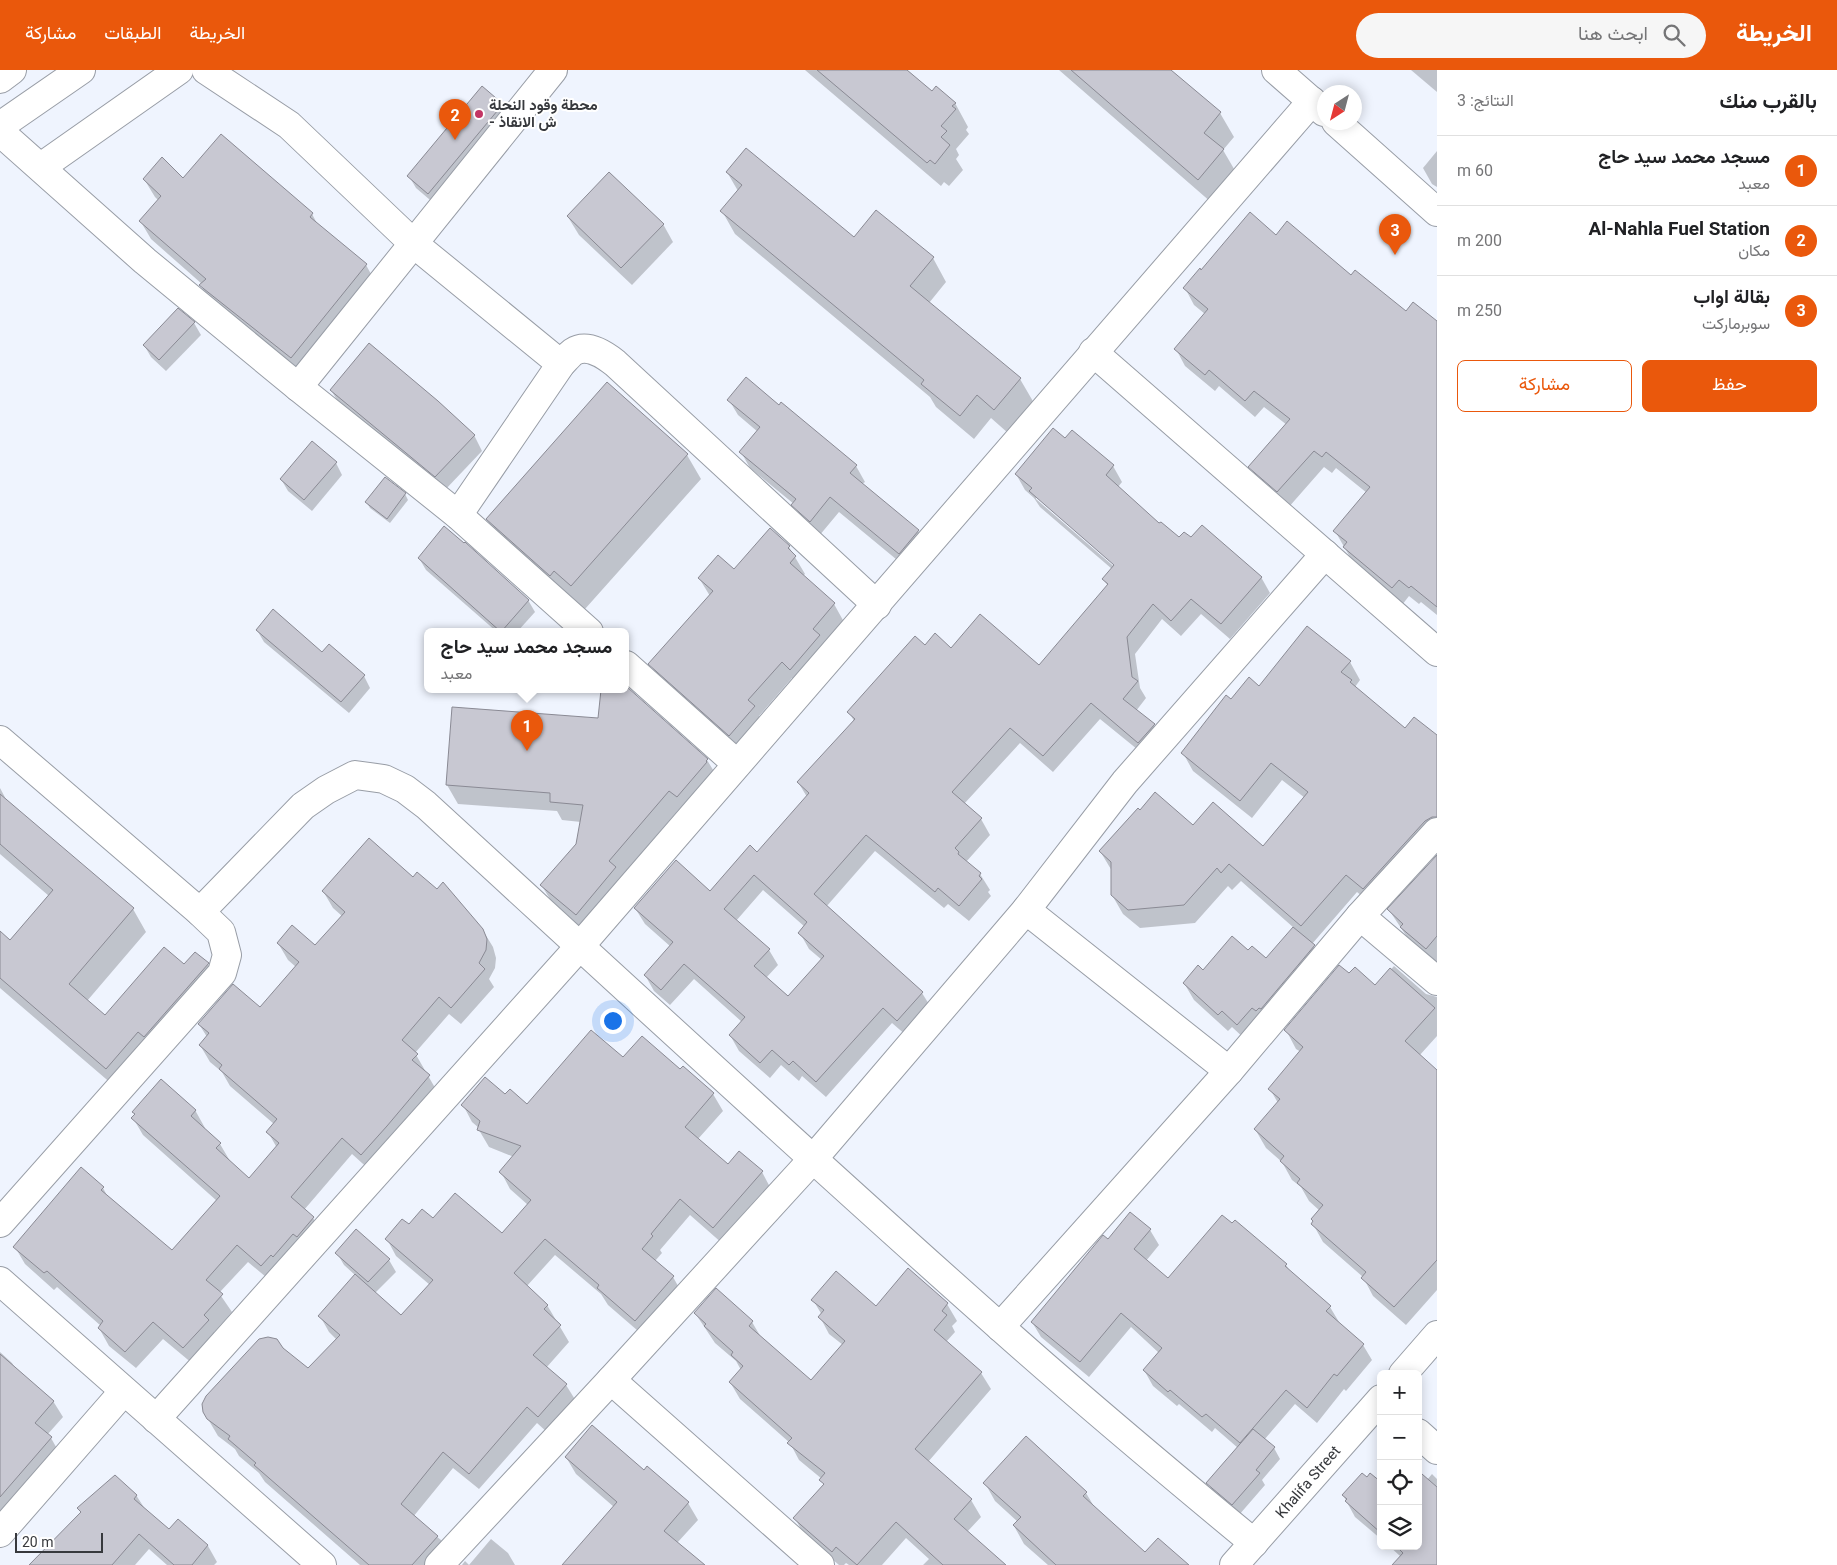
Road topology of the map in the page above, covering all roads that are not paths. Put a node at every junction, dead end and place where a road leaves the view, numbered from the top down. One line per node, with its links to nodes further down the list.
1 (12, 70): 7 (street)
2 (81, 70): 10 (street)
3 (179, 70): 13 (street)
4 (206, 70): 15 (street)
5 (554, 70): 15 (street)
6 (1276, 70): 8 (street)
7 (0, 78)
8 (1317, 106)
9 (1317, 108): 16 (street)
10 (0, 126)
11 (1345, 130): 14 (street)
12 (0, 132): 13 (street)
13 (40, 167): 18 (street)
14 (1437, 212)
15 (414, 244): 17 (street); 18 (street)
16 (1093, 352): 20 (street); 21 (street)
17 (561, 364): 19 (street); 21 (street)
18 (298, 387): 19 (street)
19 (458, 515): 22 (street)
20 (1325, 554): 23 (street); 28 (street)
21 (877, 605): 26 (street)
22 (585, 628)
23 (1437, 652)
24 (629, 668): 26 (street)
25 (0, 740): 29 (street)
26 (737, 764): 31 (street)
27 (1437, 832): 30 (street)
28 (1026, 910): 33 (street); 34 (street)
29 (200, 912): 31 (street); 35 (street)
30 (1360, 916): 32 (street); 33 (street)
31 (580, 946): 34 (street); 43 (street)
32 (1437, 981)
33 (1229, 1071): 37 (street)
34 (813, 1159): 37 (street); 40 (street)
35 (0, 1223)
36 (0, 1282): 41 (street)
37 (1000, 1327): 47 (street)
38 (1437, 1335): 39 (street)
39 (1406, 1370)
40 (612, 1380): 49 (street); 50 (street)
41 (124, 1391): 43 (street); 46 (street)
42 (1377, 1404): 47 (street, Khalifa Street)
43 (156, 1419): 48 (street)
44 (1422, 1437): 45 (street)
45 (1437, 1450)
46 (0, 1534)
47 (1243, 1558)
48 (322, 1565)
49 (439, 1565)
50 (820, 1565)

